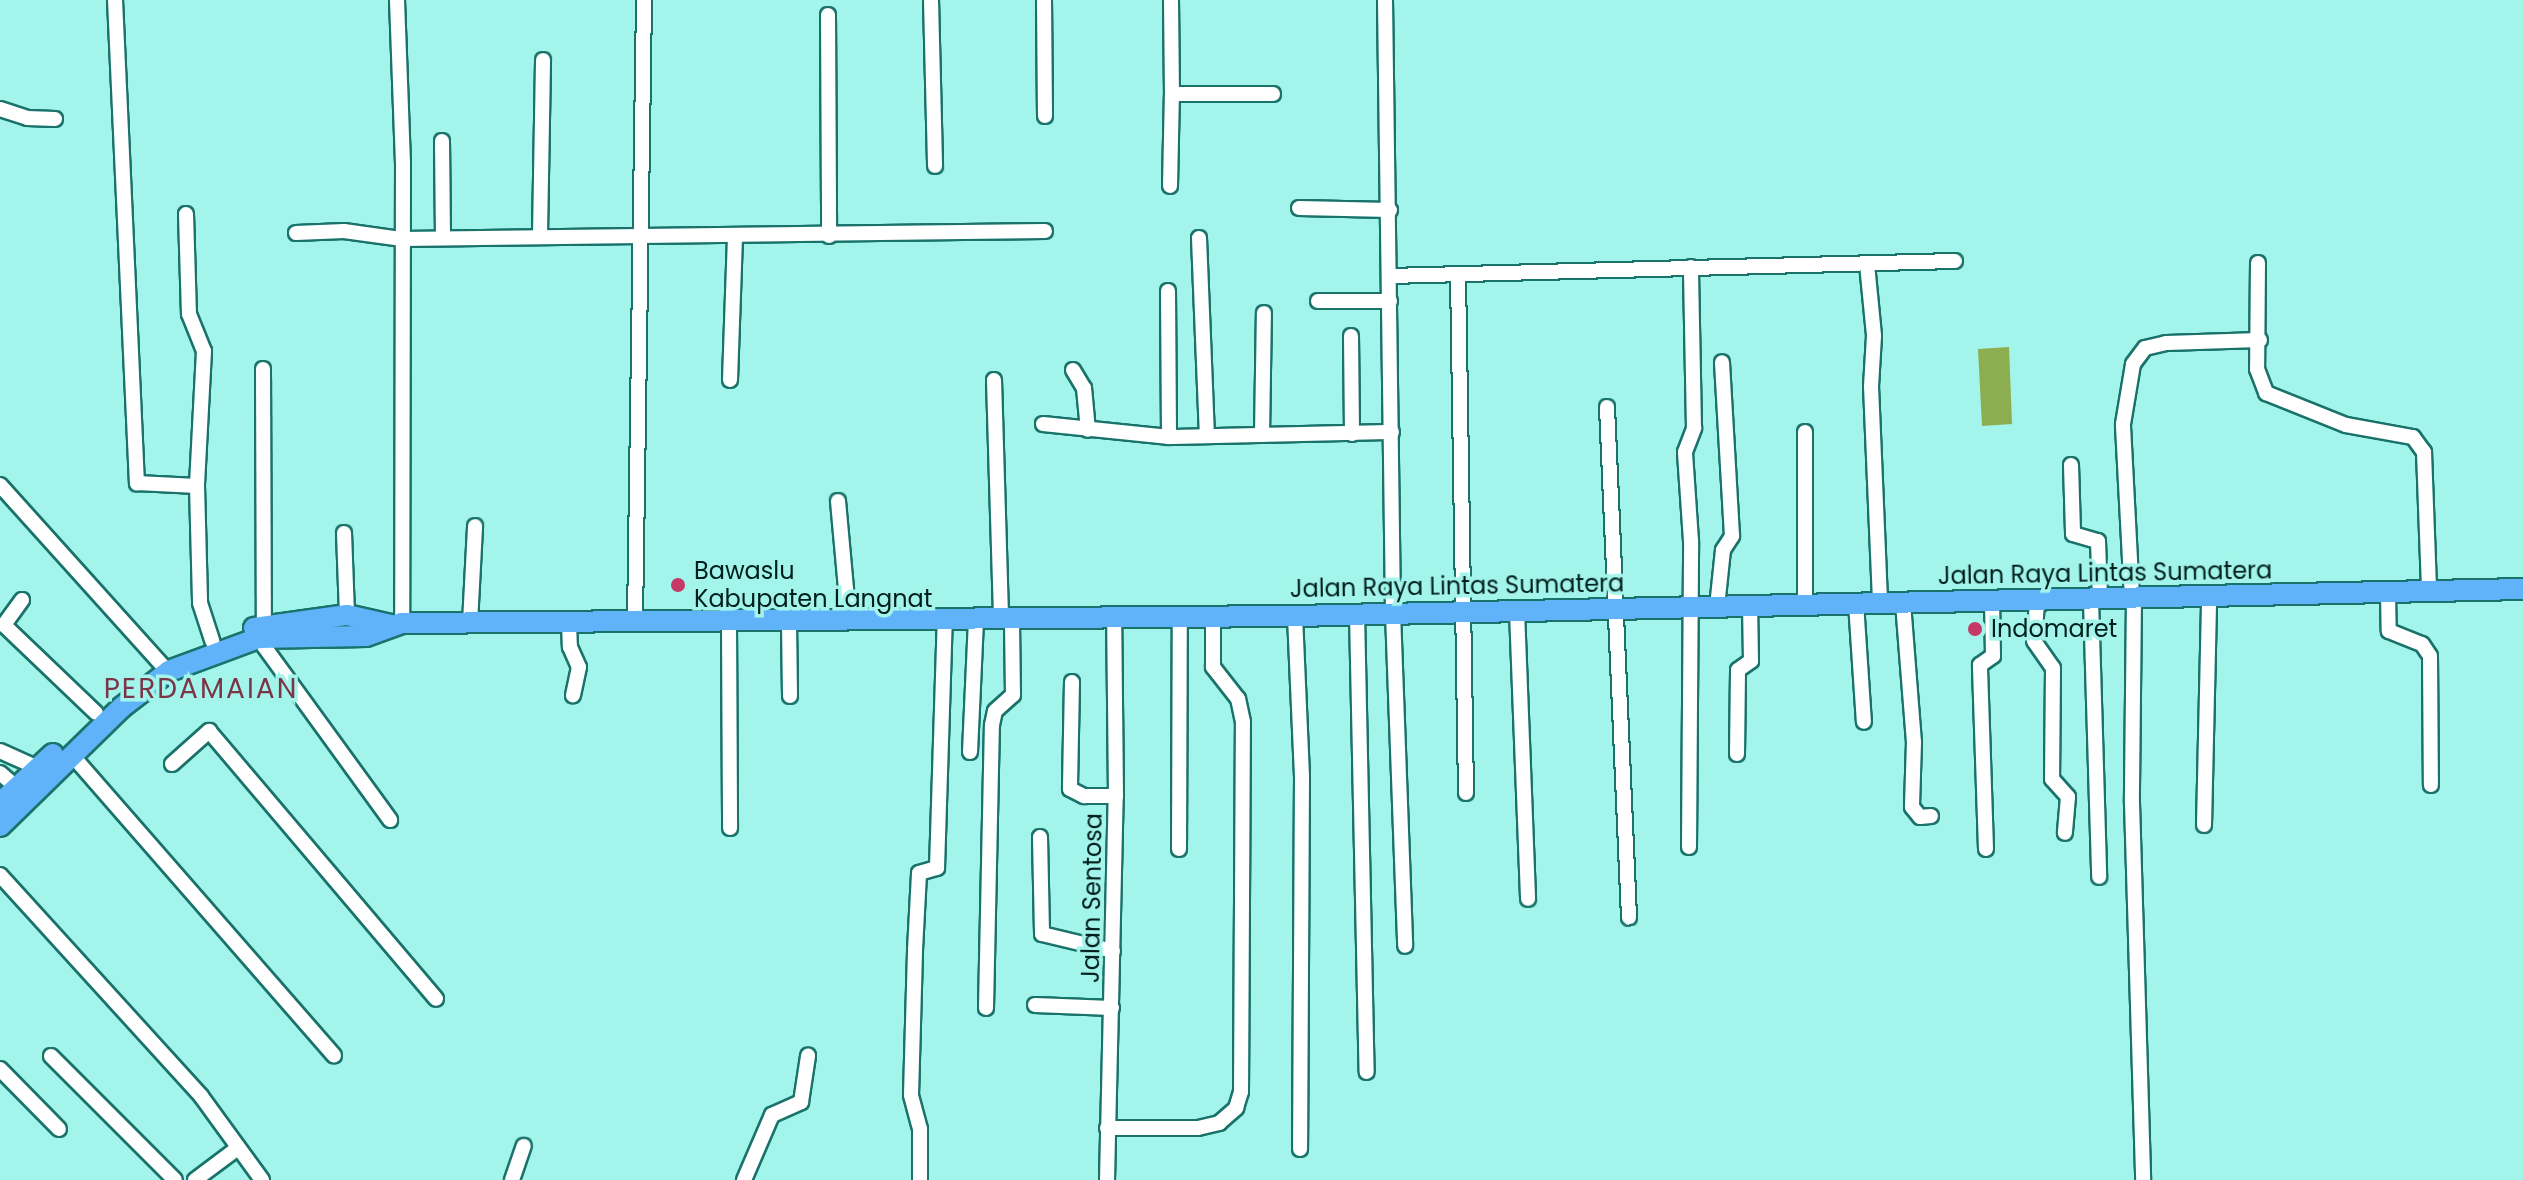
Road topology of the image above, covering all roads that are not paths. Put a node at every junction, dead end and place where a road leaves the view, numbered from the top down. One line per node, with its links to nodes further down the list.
1 (115, 0): 58 (street)
2 (397, 0): 29 (street)
3 (644, 0): 24 (street)
4 (931, 0): 16 (street)
5 (1044, 0): 13 (street)
6 (1171, 0): 10 (street)
7 (1385, 0): 19 (street)
8 (828, 15): 26 (street)
9 (543, 60): 23 (street)
10 (1172, 94): 11 (street); 17 (street)
11 (1273, 94)
12 (0, 109): 14 (street)
13 (1045, 116)
14 (55, 119)
15 (442, 141): 25 (street)
16 (935, 166)
17 (1170, 186)
18 (1299, 208): 19 (street)
19 (1390, 210): 35 (street)
20 (186, 214): 58 (street)
21 (1045, 231): 26 (street)
22 (296, 233): 29 (street)
23 (540, 234): 24 (street); 25 (street)
24 (638, 234): 27 (street); 91 (street)
25 (443, 235): 29 (street)
26 (829, 236): 27 (street)
27 (735, 237): 45 (street)
28 (1199, 238): 54 (street)
29 (402, 239): 96 (street)
30 (1955, 261): 32 (street)
31 (2258, 263): 41 (street)
32 (1867, 264): 33 (street); 72 (street)
33 (1691, 267): 34 (street); 76 (street)
34 (1458, 274): 35 (street); 80 (street)
35 (1389, 276): 38 (street)
36 (1168, 291): 55 (street)
37 (1318, 301): 38 (street)
38 (1390, 301): 50 (street)
39 (1264, 313): 53 (street)
40 (1351, 336): 52 (street)
41 (2260, 340): 63 (street); 65 (street)
42 (1722, 362): 77 (street)
43 (263, 369): 98 (street)
44 (1073, 370): 49 (street)
45 (730, 380)
46 (994, 380): 88 (street)
47 (1607, 407): 78 (street)
48 (1043, 424): 49 (street)
49 (1088, 430): 55 (street)
50 (1392, 432): 52 (street); 82 (street)
51 (1805, 432): 74 (street)
52 (1352, 434): 53 (street)
53 (1262, 435): 54 (street)
54 (1207, 436): 55 (street)
55 (1169, 437)
56 (2071, 465): 67 (street)
57 (0, 485): 100 (street)
58 (197, 486): 99 (street)
59 (838, 501): 93 (street)
60 (475, 526): 94 (street)
61 (344, 533): 83 (street)
62 (2523, 589): 63 (highway, Jalan Raya Lintas Sumatera)
63 (2429, 591): 64 (highway, Jalan Raya Lintas Sumatera)
64 (2388, 592): 66 (highway, Jalan Raya Lintas Sumatera); 113 (street)
65 (2133, 598): 66 (highway, Jalan Raya Lintas Sumatera); 67 (highway, Jalan Raya Lintas Sumatera); 155 (street)
66 (2209, 598): 120 (street)
67 (2096, 599): 70 (highway, Jalan Raya Lintas Sumatera); 129 (street)
68 (22, 600): 104 (street)
69 (1992, 601): 70 (highway, Jalan Raya Lintas Sumatera); 73 (highway, Jalan Raya Lintas Sumatera); 127 (street)
70 (2037, 602): 123 (street)
71 (1856, 603): 72 (highway, Jalan Raya Lintas Sumatera); 74 (highway, Jalan Raya Lintas Sumatera); 105 (street)
72 (1880, 603): 73 (highway, Jalan Raya Lintas Sumatera)
73 (1903, 603): 118 (street)
74 (1805, 604): 75 (highway, Jalan Raya Lintas Sumatera)
75 (1750, 606): 77 (highway, Jalan Raya Lintas Sumatera); 109 (street)
76 (1687, 607): 77 (highway, Jalan Raya Lintas Sumatera); 78 (highway, Jalan Raya Lintas Sumatera); 125 (street)
77 (1717, 607)
78 (1616, 610): 79 (highway, Jalan Raya Lintas Sumatera); 131 (street)
79 (1517, 611): 80 (highway, Jalan Raya Lintas Sumatera); 130 (street)
80 (1464, 612): 82 (highway, Jalan Raya Lintas Sumatera); 115 (street)
81 (1357, 613): 82 (highway, Jalan Raya Lintas Sumatera); 85 (highway, Jalan Raya Lintas Sumatera); 142 (street)
82 (1393, 613): 132 (street)
83 (347, 615): 96 (highway, Jalan Raya Lintas Sumatera); 98 (highway, Jalan Raya Lintas Sumatera)
84 (1213, 616): 85 (highway, Jalan Raya Lintas Sumatera); 87 (highway, Jalan Raya Lintas Sumatera); 143 (street)
85 (1295, 616): 147 (street)
86 (1114, 617): 87 (highway, Jalan Raya Lintas Sumatera); 88 (highway, Jalan Raya Lintas Sumatera); 116 (street, Jalan Sentosa)
87 (1180, 617): 126 (street)
88 (1006, 619): 90 (highway, Jalan Raya Lintas Sumatera); 136 (street)
89 (945, 620): 90 (highway, Jalan Raya Lintas Sumatera); 93 (highway, Jalan Raya Lintas Sumatera); 153 (street)
90 (976, 620): 107 (street)
91 (635, 621): 92 (highway, Jalan Raya Lintas Sumatera); 97 (highway, Jalan Raya Lintas Sumatera)
92 (569, 622): 94 (highway, Jalan Raya Lintas Sumatera); 102 (street)
93 (849, 622): 95 (highway, Jalan Raya Lintas Sumatera)
94 (470, 623): 96 (highway, Jalan Raya Lintas Sumatera)
95 (789, 623): 97 (highway, Jalan Raya Lintas Sumatera); 103 (street)
96 (397, 624): 98 (highway, Jalan Raya Lintas Sumatera)
97 (729, 624): 122 (street)
98 (261, 631): 99 (highway, Jalan Raya Lintas Sumatera); 108 (highway, Jalan Raya Lintas Sumatera); 119 (street)
99 (212, 641): 100 (highway, Jalan Raya Lintas Sumatera)
100 (163, 666): 104 (highway, Jalan Raya Lintas Sumatera)
101 (1072, 682): 116 (street)
102 (573, 695)
103 (790, 696)
104 (96, 713): 111 (highway, Jalan Raya Lintas Sumatera)
105 (1864, 722)
106 (0, 751): 111 (street)
107 (970, 752)
108 (71, 754): 121 (highway, Jalan Raya Lintas Sumatera); 139 (street)
109 (1737, 754)
110 (172, 764): 134 (street)
111 (38, 768): 114 (highway, Jalan Raya Lintas Sumatera)
112 (0, 773): 114 (street)
113 (2431, 785)
114 (17, 788): 117 (highway, Jalan Raya Lintas Sumatera)
115 (1466, 793)
116 (1116, 796): 133 (street, Jalan Sentosa)
117 (0, 803)
118 (1931, 816)
119 (390, 820)
120 (2204, 825)
121 (0, 826)
122 (730, 828)
123 (2065, 833)
124 (1040, 837): 133 (street)
125 (1689, 847)
126 (1179, 849)
127 (1986, 849)
128 (0, 875): 146 (street)
129 (2099, 877)
130 (1528, 899)
131 (1629, 918)
132 (1405, 946)
133 (1113, 951): 137 (street, Jalan Sentosa)
134 (436, 999)
135 (1035, 1005): 137 (street)
136 (986, 1008)
137 (1112, 1008): 143 (street, Jalan Sentosa)
138 (51, 1056): 148 (street)
139 (334, 1056)
140 (808, 1056): 152 (street)
141 (0, 1069): 144 (street)
142 (1367, 1072)
143 (1107, 1128): 154 (street, Jalan Sentosa)
144 (59, 1129)
145 (524, 1146): 151 (street)
146 (238, 1148): 149 (street); 150 (street)
147 (1300, 1149)
148 (175, 1180)
149 (195, 1180)
150 (262, 1180)
151 (512, 1180)
152 (744, 1180)
153 (920, 1180)
154 (1107, 1180)
155 (2143, 1180)

